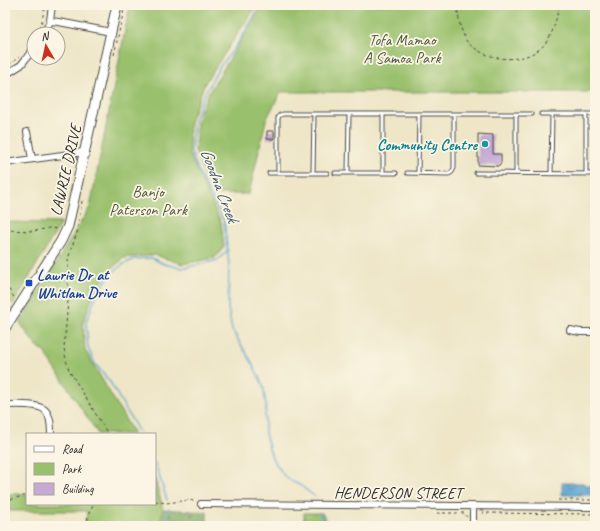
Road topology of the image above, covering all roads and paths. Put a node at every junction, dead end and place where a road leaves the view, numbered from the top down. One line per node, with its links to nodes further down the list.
1 (45, 5): 6 (path)
2 (52, 5): 7 (street)
3 (117, 5): 9 (street, LAWRIE DRIVE)
4 (457, 5): 5 (path)
5 (559, 5)
6 (44, 10)
7 (50, 21): 8 (street); 9 (street)
8 (48, 26)
9 (111, 32): 26 (street, LAWRIE DRIVE)
10 (22, 54): 12 (path)
11 (26, 58): 13 (street)
12 (5, 68)
13 (5, 75)
14 (314, 114): 15 (lane); 30 (lane); 31 (lane)
15 (349, 114): 16 (lane); 34 (lane)
16 (383, 114): 17 (lane); 35 (lane)
17 (419, 114): 18 (lane); 37 (lane)
18 (454, 114): 19 (lane); 37 (lane)
19 (516, 114): 20 (lane); 40 (lane)
20 (532, 114)
21 (541, 114): 22 (lane)
22 (552, 114): 23 (lane); 41 (lane)
23 (586, 114): 24 (lane); 42 (lane)
24 (595, 114)
25 (27, 132): 27 (street)
26 (84, 152): 27 (street); 45 (street, LAWRIE DRIVE)
27 (32, 159): 28 (street)
28 (5, 163)
29 (269, 173): 30 (lane)
30 (278, 173): 31 (lane)
31 (313, 173): 32 (lane)
32 (327, 173)
33 (335, 173): 34 (lane)
34 (348, 173): 35 (lane)
35 (383, 173): 39 (lane)
36 (407, 173): 37 (lane)
37 (418, 173)
38 (476, 173): 40 (lane)
39 (396, 174)
40 (516, 174): 41 (lane)
41 (551, 174): 42 (lane)
42 (586, 174): 43 (lane)
43 (595, 174)
44 (5, 230): 45 (path)
45 (66, 230): 49 (street, LAWRIE DRIVE)
46 (77, 233): 54 (path)
47 (5, 285): 48 (path)
48 (16, 302)
49 (5, 328)
50 (570, 330): 51 (street)
51 (595, 332)
52 (5, 405): 53 (street)
53 (50, 433)
54 (107, 433)
55 (26, 495): 56 (path)
56 (5, 501)
57 (156, 501): 58 (path)
58 (201, 504): 60 (street, HENDERSON STREET)
59 (93, 505): 67 (path)
60 (473, 506): 61 (street, HENDERSON STREET); 66 (street)
61 (482, 506): 62 (street, HENDERSON STREET); 64 (path)
62 (595, 507)
63 (437, 513): 66 (path)
64 (483, 513): 65 (path); 66 (path)
65 (595, 514)
66 (473, 518): 68 (street)
67 (87, 526)
68 (473, 526)

